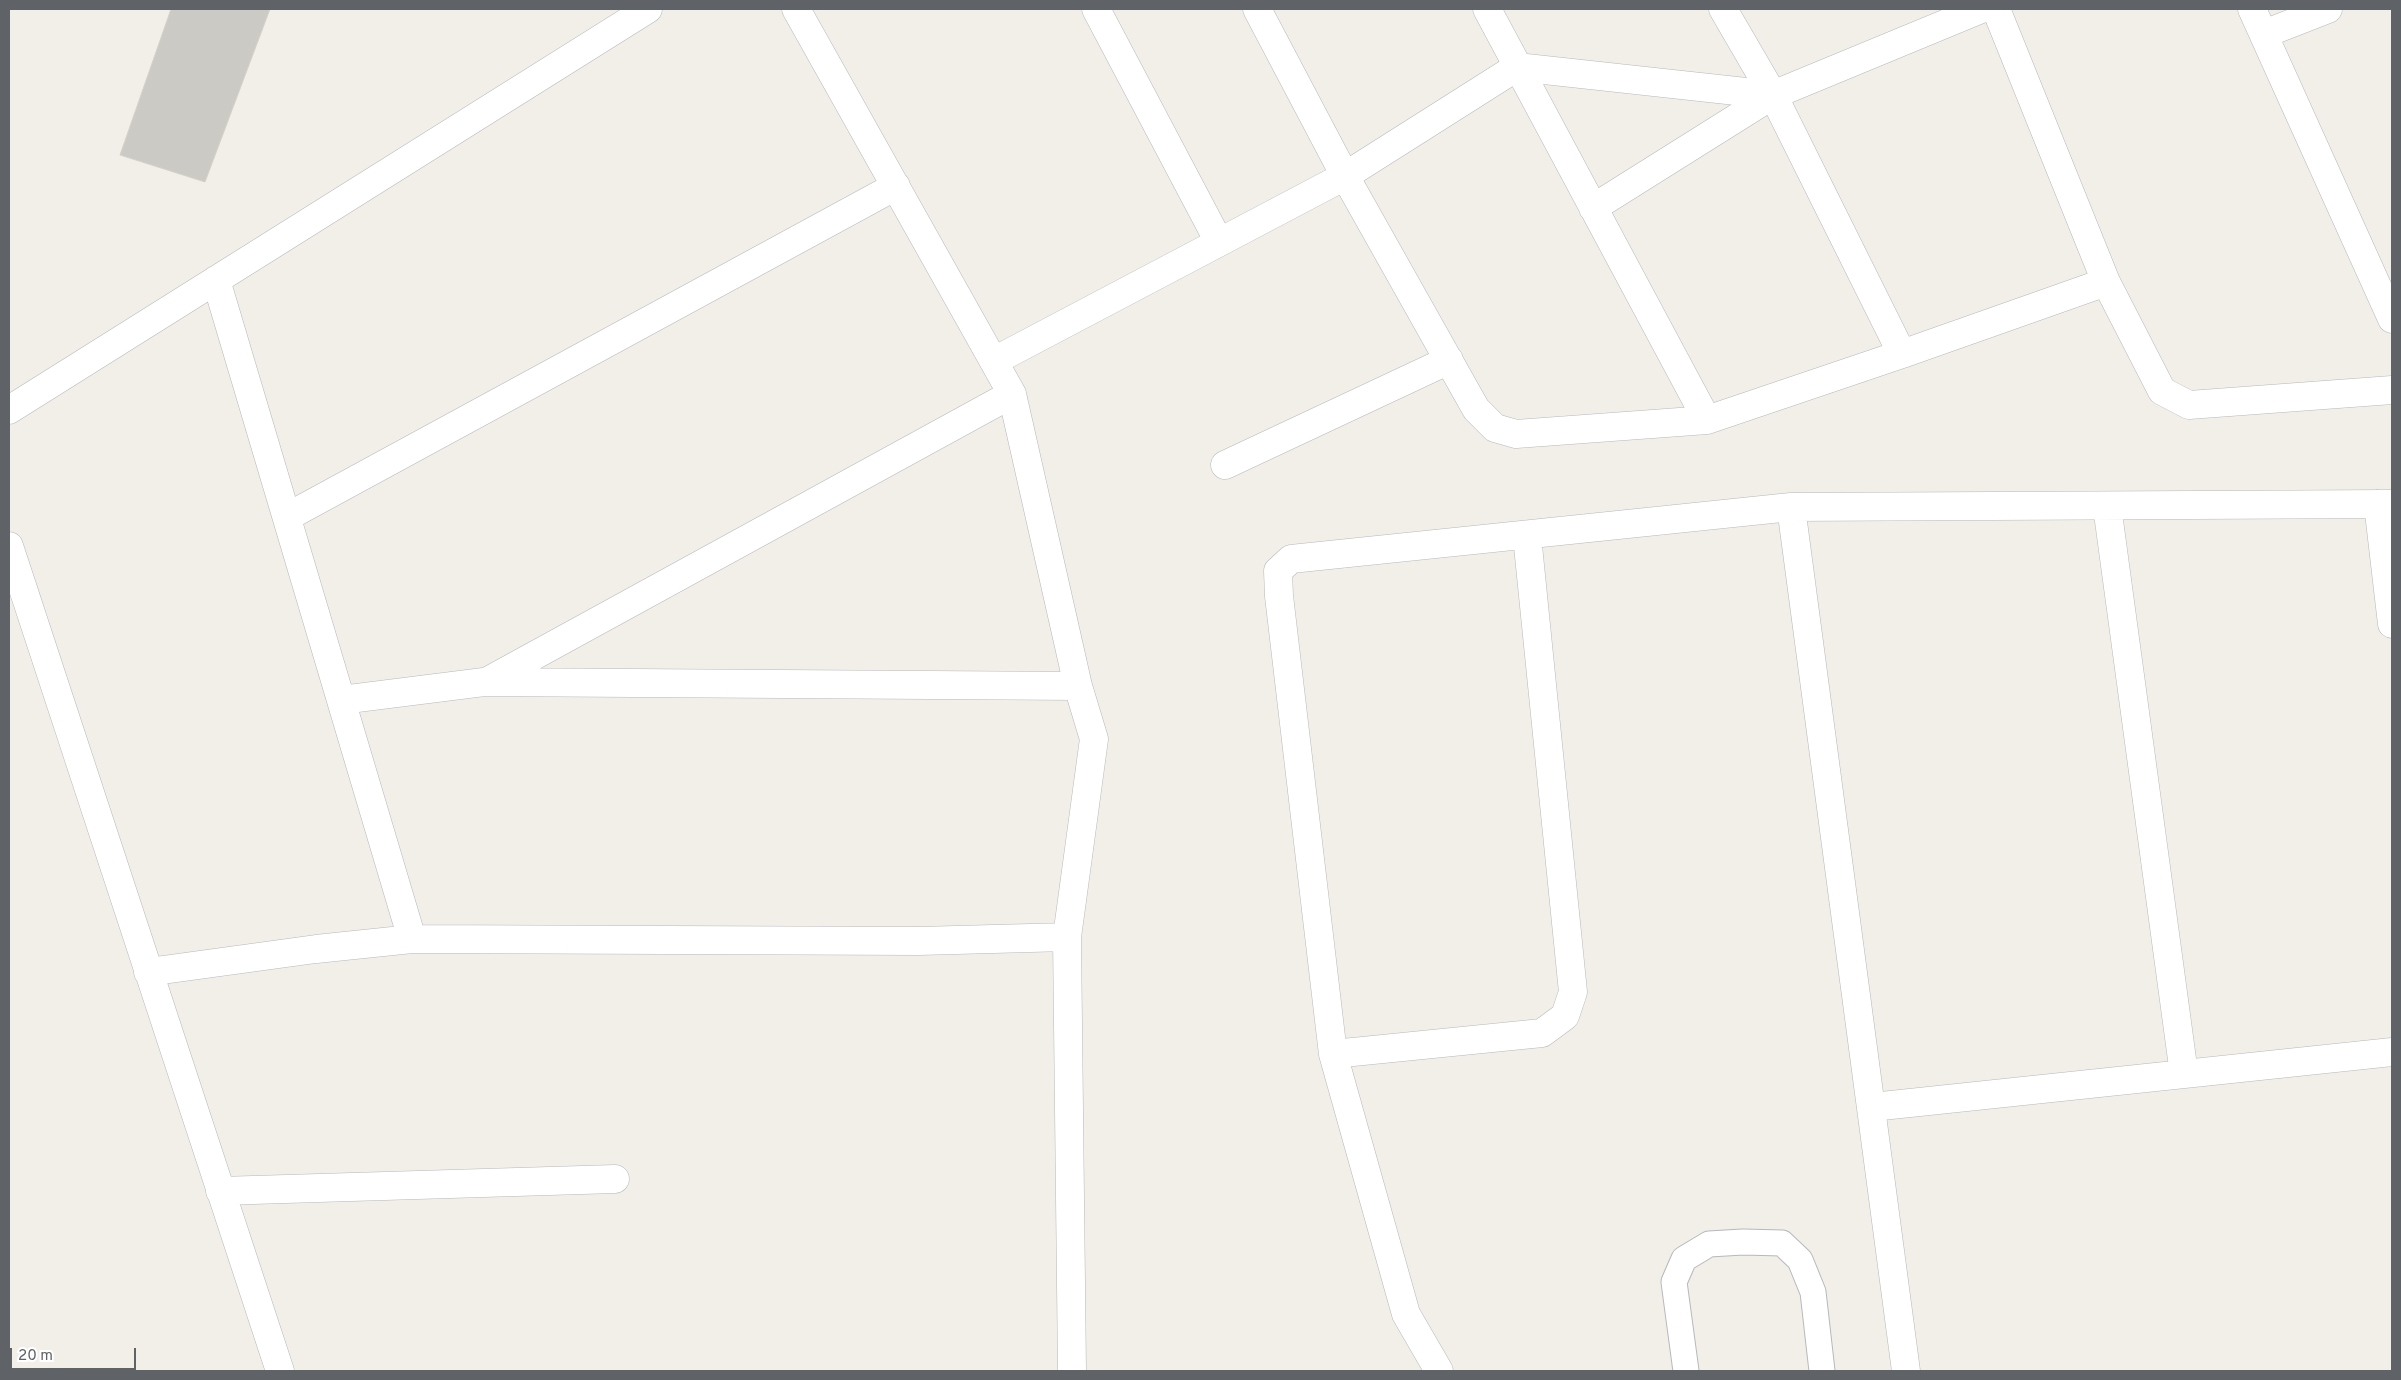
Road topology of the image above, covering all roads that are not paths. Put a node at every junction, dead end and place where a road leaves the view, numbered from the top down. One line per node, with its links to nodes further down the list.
1 (648, 9): 18 (street)
2 (796, 9): 15 (street)
3 (1096, 9): 17 (street)
4 (1256, 9): 14 (street)
5 (1487, 9): 12 (street)
6 (1723, 9): 13 (street)
7 (1981, 9): 13 (street)
8 (1996, 9): 19 (street)
9 (2252, 9): 11 (street)
10 (2328, 9): 11 (street)
11 (2264, 34): 20 (street)
12 (1517, 67): 13 (street); 14 (street); 16 (street)
13 (1773, 95): 16 (street); 21 (street)
14 (1346, 176): 17 (street); 22 (street)
15 (896, 186): 23 (street); 32 (street)
16 (1593, 208): 27 (street)
17 (1220, 242): 23 (street)
18 (216, 280): 26 (street); 32 (street)
19 (2106, 282): 21 (street); 24 (street)
20 (2392, 319)
21 (1902, 354): 27 (street)
22 (1449, 360): 27 (street); 28 (street)
23 (994, 361): 25 (street)
24 (2392, 390)
25 (1012, 394): 36 (street); 37 (street)
26 (9, 410)
27 (1707, 420)
28 (1225, 464)
29 (2385, 504): 30 (street); 35 (street)
30 (2107, 506): 31 (street); 44 (street)
31 (1791, 507): 33 (street); 45 (street)
32 (287, 517): 38 (street)
33 (1527, 536): 43 (street); 43 (street)
34 (9, 546): 41 (street)
35 (2392, 624)
36 (484, 682): 37 (street); 38 (street)
37 (1078, 686): 39 (street)
38 (341, 700): 40 (street)
39 (1067, 937): 40 (street); 49 (street)
40 (412, 939): 41 (street)
41 (148, 972): 47 (street)
42 (2392, 1052): 44 (street)
43 (1333, 1054): 50 (street)
44 (2184, 1074): 45 (street)
45 (1872, 1107): 53 (street)
46 (615, 1179): 47 (street)
47 (220, 1191): 48 (street)
48 (280, 1371)
49 (1072, 1371)
50 (1438, 1371)
51 (1686, 1371): 52 (lane)
52 (1822, 1371)
53 (1906, 1371)

